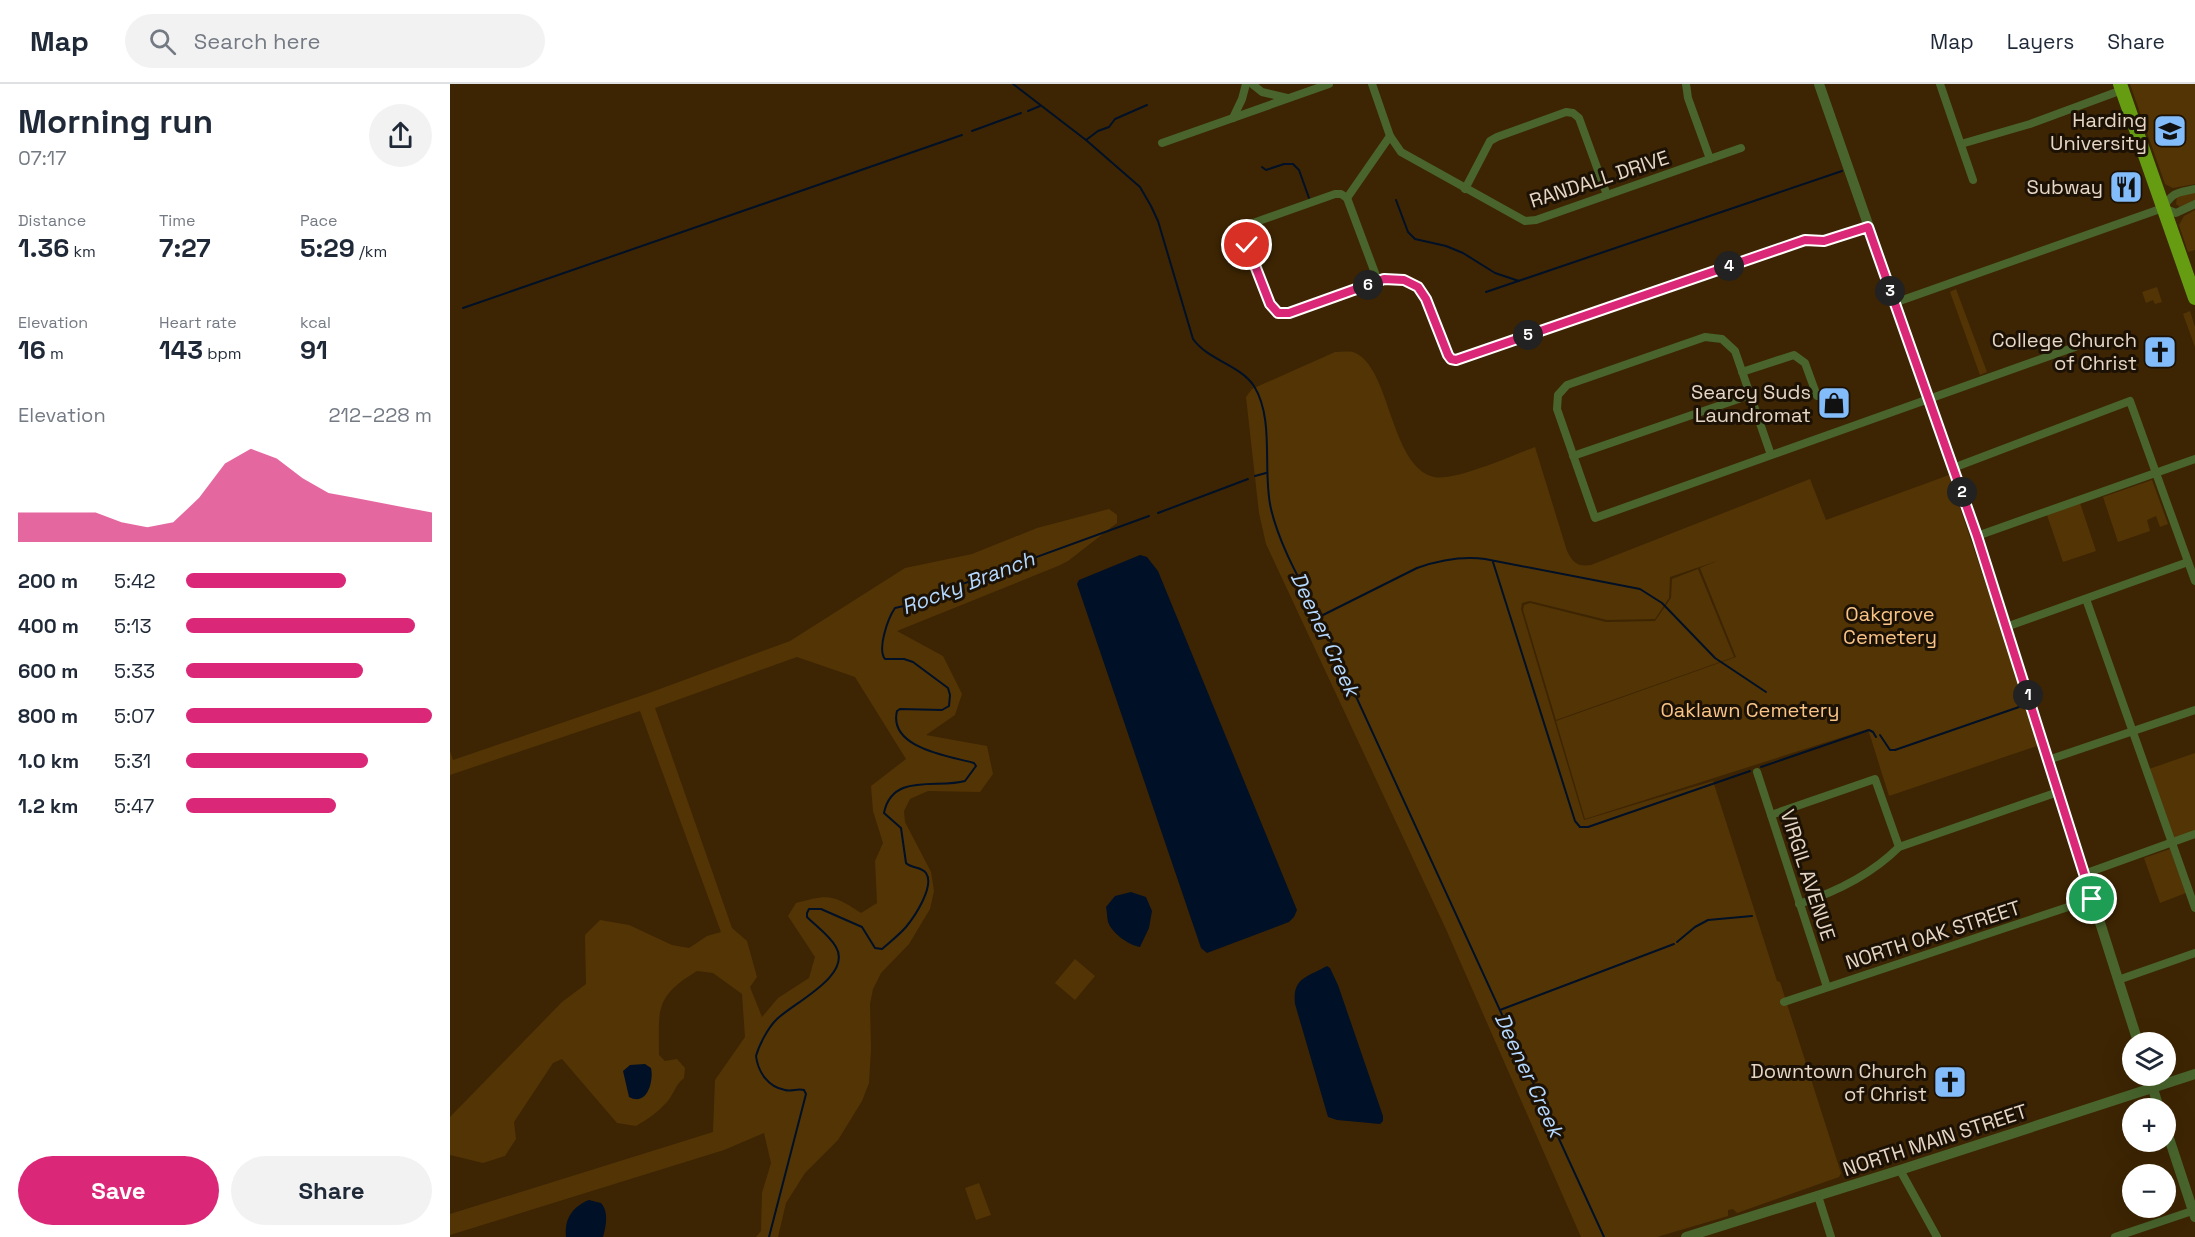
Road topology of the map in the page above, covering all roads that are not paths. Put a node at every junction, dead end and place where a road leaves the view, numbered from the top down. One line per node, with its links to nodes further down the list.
1 (1246, 84): 10 (street)
2 (1252, 84): 9 (street)
3 (1329, 84): 9 (street)
4 (1372, 84): 11 (street, RANDALL DRIVE)
5 (1686, 84): 15 (street)
6 (1819, 84): 23 (street)
7 (1940, 84): 13 (street)
8 (2121, 87): 13 (street); 22 (main road)
9 (1290, 98): 10 (street)
10 (1233, 118): 12 (street)
11 (1390, 136): 17 (street, RANDALL DRIVE); 20 (street)
12 (1162, 143)
13 (1961, 144): 16 (street)
14 (1741, 148): 15 (street, RANDALL DRIVE)
15 (1710, 159): 19 (street, RANDALL DRIVE)
16 (1973, 180)
17 (1465, 189): 19 (street, RANDALL DRIVE); 19 (street)
18 (2195, 189): 22 (street)
19 (1607, 195)
20 (1347, 198): 24 (street); 24 (street)
21 (2195, 204): 22 (street)
22 (2163, 208): 25 (main road); 26 (street)
23 (1868, 227): 24 (street); 26 (street)
24 (1378, 281)
25 (2195, 298)
26 (1894, 303): 31 (street)
27 (2075, 347): 31 (street)
28 (1743, 372): 29 (street); 30 (street); 33 (street)
29 (1750, 395): 32 (street); 33 (street)
30 (1817, 396)
31 (1928, 399): 32 (street); 35 (street)
32 (1771, 455): 33 (street)
33 (1573, 456)
34 (2195, 459): 36 (street)
35 (1953, 468): 36 (street); 37 (street)
36 (2156, 473): 37 (street); 38 (street)
37 (1977, 536): 41 (street)
38 (2188, 562): 39 (street); 40 (street)
39 (2195, 581)
40 (2085, 599): 41 (street); 43 (street)
41 (2006, 627): 44 (street)
42 (2195, 710): 43 (street)
43 (2132, 731): 44 (street); 49 (street)
44 (2048, 760): 46 (street)
45 (1757, 772): 47 (street, VIRGIL AVENUE)
46 (2058, 792): 50 (street); 51 (street)
47 (1771, 815): 50 (street); 53 (street, VIRGIL AVENUE)
48 (2195, 834): 49 (street)
49 (2172, 842): 51 (street); 54 (street)
50 (1899, 847): 53 (street)
51 (2084, 874): 52 (street)
52 (2092, 899): 56 (street); 57 (street, NORTH OAK STREET)
53 (1799, 904): 57 (street, VIRGIL AVENUE)
54 (2195, 908)
55 (2195, 953): 56 (street)
56 (2118, 980): 59 (street)
57 (1827, 987): 58 (street, NORTH OAK STREET)
58 (1784, 1002)
59 (2135, 1032)
60 (2195, 1074): 62 (street, NORTH MAIN STREET)
61 (2152, 1086): 62 (street)
62 (2153, 1089): 63 (street); 65 (street, NORTH MAIN STREET)
63 (2156, 1098)
64 (2174, 1152): 67 (street)
65 (1900, 1170): 66 (street, NORTH MAIN STREET); 70 (street)
66 (1818, 1196): 68 (street, NORTH MAIN STREET); 69 (street)
67 (2194, 1212): 71 (street)
68 (1686, 1237)
69 (1831, 1237)
70 (1937, 1237)
71 (2115, 1237)

